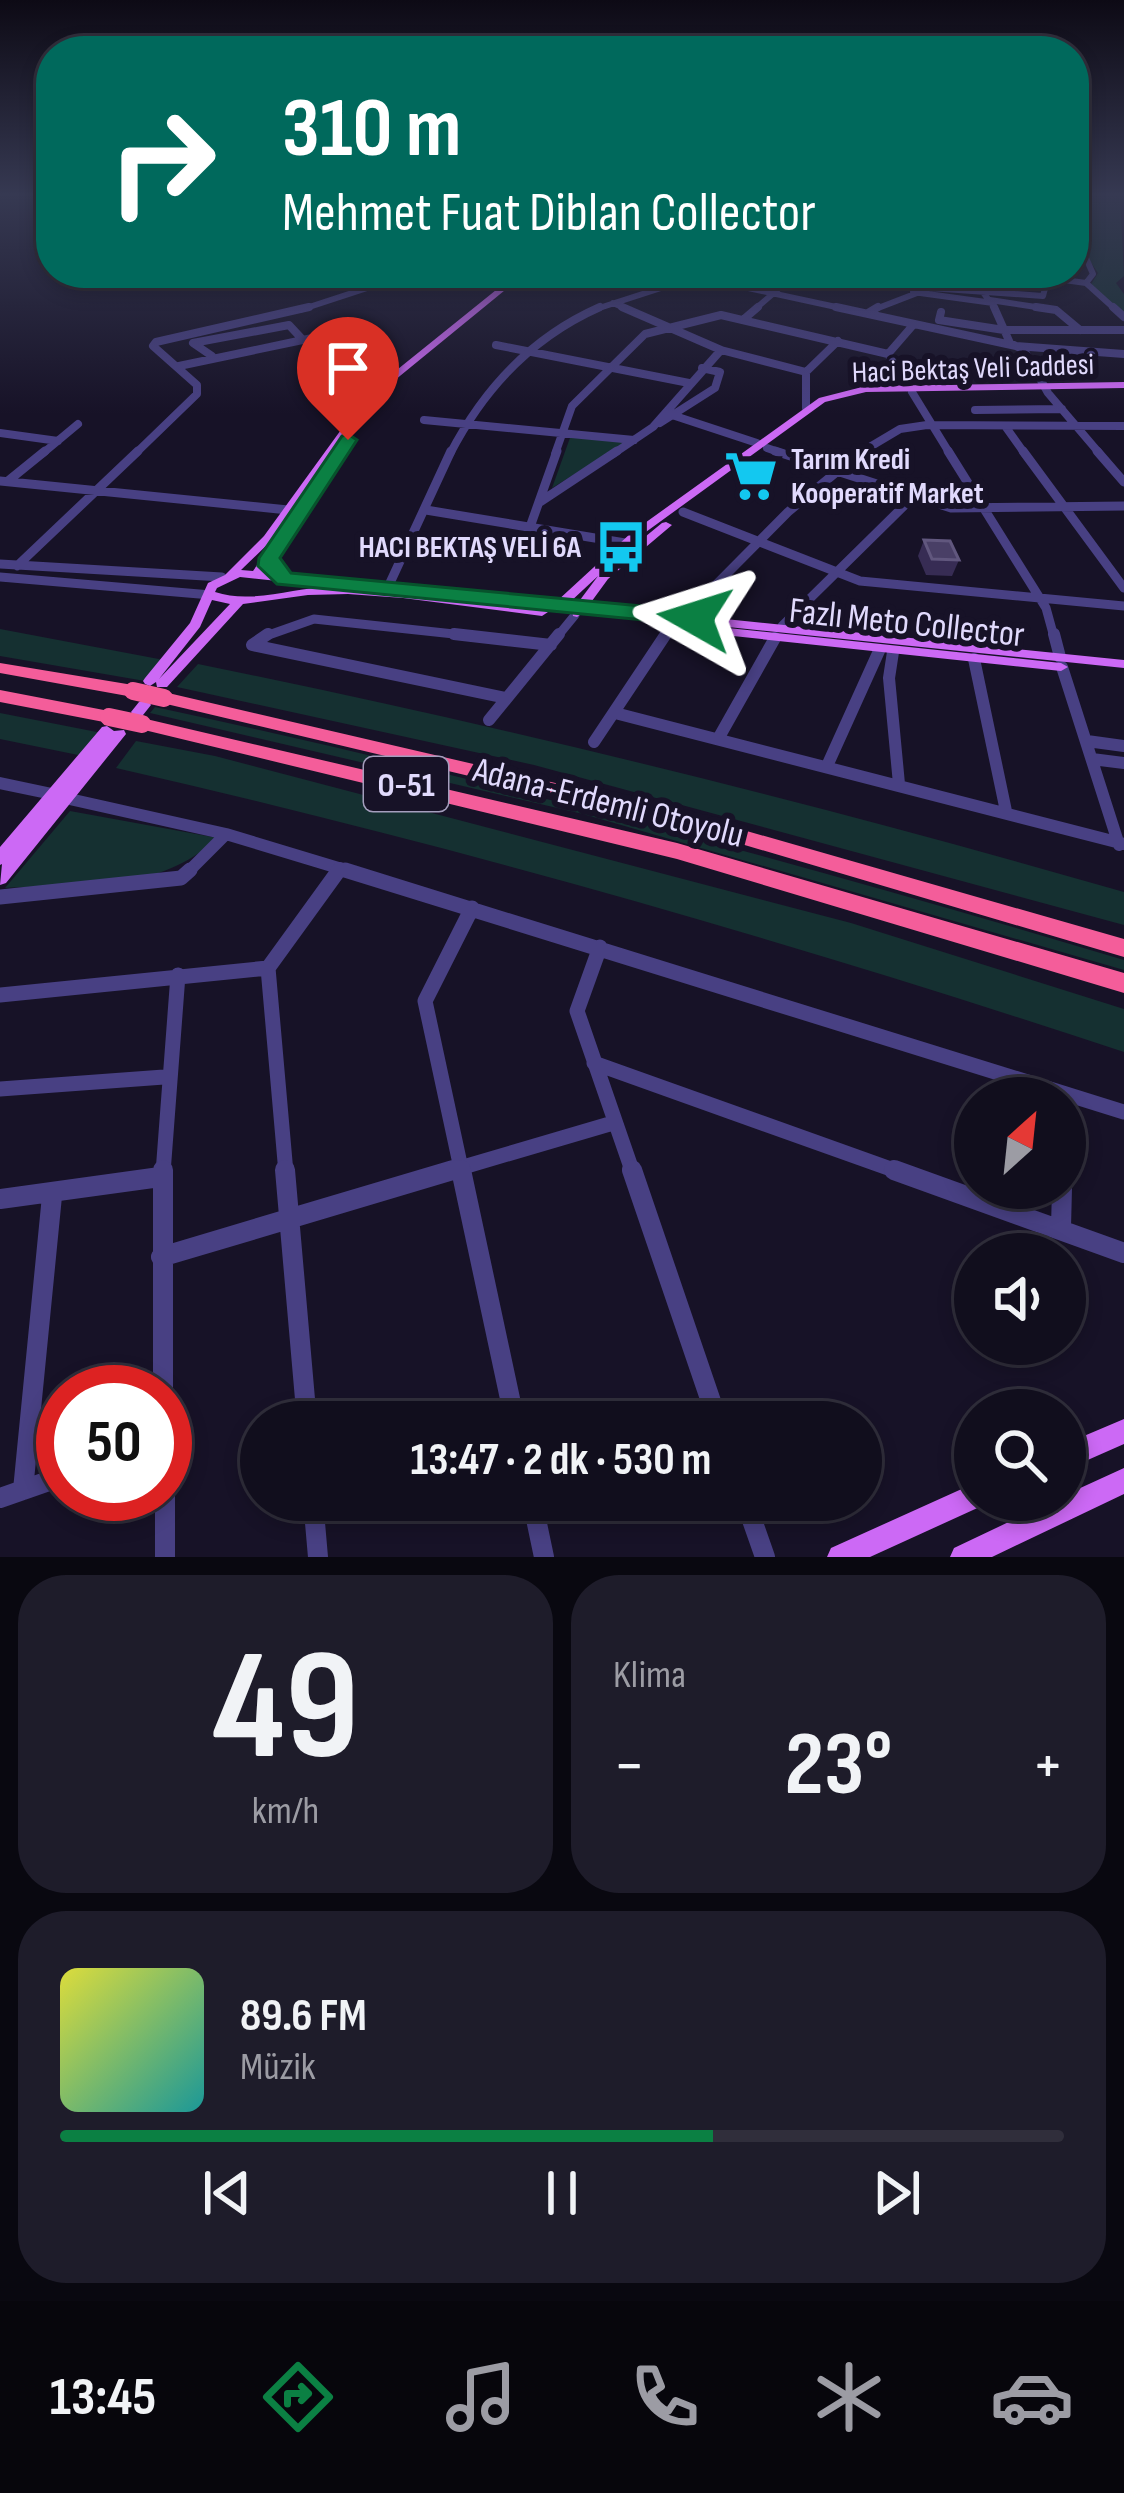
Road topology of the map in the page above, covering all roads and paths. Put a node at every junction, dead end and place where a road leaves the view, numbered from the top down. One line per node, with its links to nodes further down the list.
1 (1089, 285): 20 (street)
2 (362, 288): 38 (street)
3 (503, 288): 71 (main road)
4 (513, 288): 77 (main road)
5 (656, 288): 12 (street)
6 (749, 288): 15 (street)
7 (778, 288): 15 (street)
8 (923, 288): 13 (street)
9 (981, 288): 14 (street); 16 (street)
10 (1019, 288): 14 (street)
11 (1044, 288): 14 (street)
12 (651, 289): 17 (street)
13 (912, 291): 16 (street); 19 (street)
14 (1018, 292)
15 (772, 293): 19 (street); 21 (street)
16 (991, 301): 24 (street); 25 (street)
17 (612, 303): 23 (street); 34 (street)
18 (941, 312): 24 (street)
19 (868, 313): 22 (street)
20 (1124, 317)
21 (744, 319): 23 (street); 30 (street)
22 (914, 324): 32 (street); 36 (street)
23 (669, 327): 33 (street); 39 (street)
24 (1004, 329): 25 (street); 32 (street)
25 (1080, 330): 26 (street)
26 (1098, 330): 27 (street); 35 (street)
27 (1124, 330)
28 (317, 337): 29 (street)
29 (302, 339): 37 (street); 37 (street)
30 (838, 341): 36 (street); 41 (street)
31 (496, 345): 34 (street)
32 (1016, 346): 35 (street); 45 (street)
33 (722, 350): 40 (street); 41 (street)
34 (531, 352): 39 (street); 51 (street)
35 (1119, 353)
36 (888, 354): 44 (street)
37 (212, 356): 38 (street)
38 (179, 366): 65 (street)
39 (610, 368): 42 (street); 57 (street)
40 (702, 368): 42 (street); 49 (street)
41 (806, 372): 46 (street)
42 (689, 383): 49 (street)
43 (1124, 388): 45 (main road, Haci Bektaş Veli Caddesi)
44 (910, 390): 45 (main road, Haci Bektaş Veli Caddesi); 46 (main road); 56 (street); 61 (main road, Haci Bektaş Veli Caddesi)
45 (1048, 390): 47 (street)
46 (806, 408): 61 (main road)
47 (1062, 409): 48 (street); 54 (street)
48 (975, 410)
49 (670, 414): 59 (street); 61 (street)
50 (424, 420): 51 (street)
51 (468, 423): 57 (street); 72 (street)
52 (78, 424): 60 (street)
53 (1005, 426): 54 (street); 56 (street); 69 (street)
54 (1077, 426): 55 (street); 64 (street)
55 (1124, 426)
56 (932, 428): 62 (street); 70 (street)
57 (563, 432): 59 (street); 67 (street)
58 (0, 434): 60 (street)
59 (635, 440): 67 (street)
60 (58, 441): 63 (street)
61 (762, 446): 62 (street); 73 (main road); 76 (main road)
62 (838, 472): 66 (street); 75 (street)
63 (4, 481): 65 (street)
64 (1124, 482)
65 (94, 490): 71 (street); 79 (street)
66 (914, 496): 70 (street); 80 (street)
67 (538, 503): 74 (street)
68 (1124, 506): 69 (street)
69 (1063, 507): 70 (street); 86 (street)
70 (983, 508): 90 (street)
71 (288, 510): 81 (main road)
72 (426, 511): 74 (street); 84 (street)
73 (683, 512): 75 (street); 94 (main road)
74 (530, 527): 76 (street)
75 (757, 541): 80 (street); 97 (street)
76 (625, 543): 93 (main road)
77 (270, 558): 83 (main road); 85 (main road)
78 (0, 564): 79 (street)
79 (17, 566): 81 (street)
80 (835, 573): 90 (street); 98 (street)
81 (226, 576): 83 (main road, Fazlı Meto Collector); 88 (main road)
82 (0, 577): 87 (street)
83 (257, 577): 85 (main road, Fazlı Meto Collector); 89 (main road)
84 (389, 585): 85 (main road, Fazlı Meto Collector); 93 (main road, Fazlı Meto Collector)
85 (283, 586): 89 (main road, Fazlı Meto Collector); 93 (main road, Fazlı Meto Collector); 96 (main road)
86 (1124, 588)
87 (178, 592): 88 (street); 95 (street)
88 (212, 596): 91 (main road); 95 (main road)
89 (253, 596): 91 (main road, Fazlı Meto Collector)
90 (1039, 598): 92 (street); 102 (street)
91 (238, 602): 96 (main road)
92 (1124, 606)
93 (558, 608): 94 (main road, Fazlı Meto Collector)
94 (578, 610): 97 (main road, Fazlı Meto Collector); 99 (street)
95 (200, 616): 106 (main road)
96 (223, 622): 106 (main road)
97 (678, 622): 98 (main road, Fazlı Meto Collector); 109 (street)
98 (779, 632): 100 (main road, Fazlı Meto Collector); 102 (main road, Fazlı Meto Collector); 112 (street)
99 (551, 645): 108 (street); 108 (street)
100 (886, 651): 101 (main road, Fazlı Meto Collector); 118 (street); 120 (street)
101 (974, 659): 102 (main road, Fazlı Meto Collector); 122 (street)
102 (1061, 662): 103 (main road, Fazlı Meto Collector); 105 (main road, Fazlı Meto Collector); 113 (street)
103 (1124, 664)
104 (0, 668): 110 (highway, Adana-Erdemli Otoyolu / O-51)
105 (1124, 674)
106 (159, 688): 110 (highway, Adana-Erdemli Otoyolu / O-51, bridge); 123 (highway, Adana-Erdemli Otoyolu / O-51)
107 (0, 696): 110 (highway, Adana-Erdemli Otoyolu / O-51)
108 (506, 698): 111 (street)
109 (615, 713): 112 (street); 114 (street)
110 (128, 714): 121 (main road); 126 (highway, Adana-Erdemli Otoyolu / O-51)
111 (489, 720)
112 (718, 739): 118 (street)
113 (1087, 741): 115 (street); 116 (street)
114 (594, 742)
115 (1124, 746)
116 (1092, 759): 117 (street); 125 (street)
117 (1124, 763)
118 (827, 766): 120 (street)
119 (0, 783): 121 (street)
120 (899, 784): 122 (street)
121 (58, 796): 124 (street); 127 (main road); 129 (main road)
122 (1006, 811): 125 (street)
123 (684, 820): 132 (highway); 134 (highway, Adana-Erdemli Otoyolu / O-51)
124 (226, 834): 128 (street); 130 (street)
125 (1122, 846)
126 (668, 851): 137 (highway, Adana-Erdemli Otoyolu / O-51); 138 (highway)
127 (0, 858)
128 (340, 868): 131 (street); 135 (street)
129 (0, 878)
130 (0, 897)
131 (472, 908): 133 (street); 147 (street)
132 (1124, 937)
133 (600, 947): 140 (street); 142 (street)
134 (1124, 948)
135 (268, 968): 136 (street); 152 (street)
136 (178, 975): 139 (street); 141 (street)
137 (1124, 982)
138 (1124, 994)
139 (0, 995)
140 (594, 1063): 146 (street); 153 (street)
141 (164, 1077): 143 (street); 148 (street)
142 (1008, 1077)
143 (0, 1089)
144 (1086, 1101): 145 (street)
145 (1124, 1112)
146 (613, 1123): 147 (street); 159 (street)
147 (461, 1169): 152 (street); 158 (street)
148 (160, 1178): 149 (street); 155 (street)
149 (52, 1196): 150 (street); 164 (street)
150 (0, 1199)
151 (1061, 1209): 153 (street)
152 (290, 1215): 155 (street); 157 (street)
153 (1061, 1227): 154 (street)
154 (1124, 1253)
155 (161, 1257): 156 (street)
156 (163, 1365)
157 (305, 1401)
158 (511, 1401)
159 (711, 1401)
160 (1124, 1431): 161 (main road)
161 (1086, 1447)
162 (1124, 1481): 171 (main road)
163 (36, 1486): 164 (street)
164 (22, 1490): 165 (street)
165 (0, 1498)
166 (954, 1505): 176 (main road)
167 (165, 1521): 172 (street)
168 (315, 1521): 173 (street)
169 (536, 1521): 174 (street)
170 (752, 1521): 175 (street)
171 (1014, 1546): 177 (main road)
172 (165, 1557)
173 (318, 1557)
174 (544, 1557)
175 (765, 1557)
176 (840, 1557)
177 (962, 1557)

